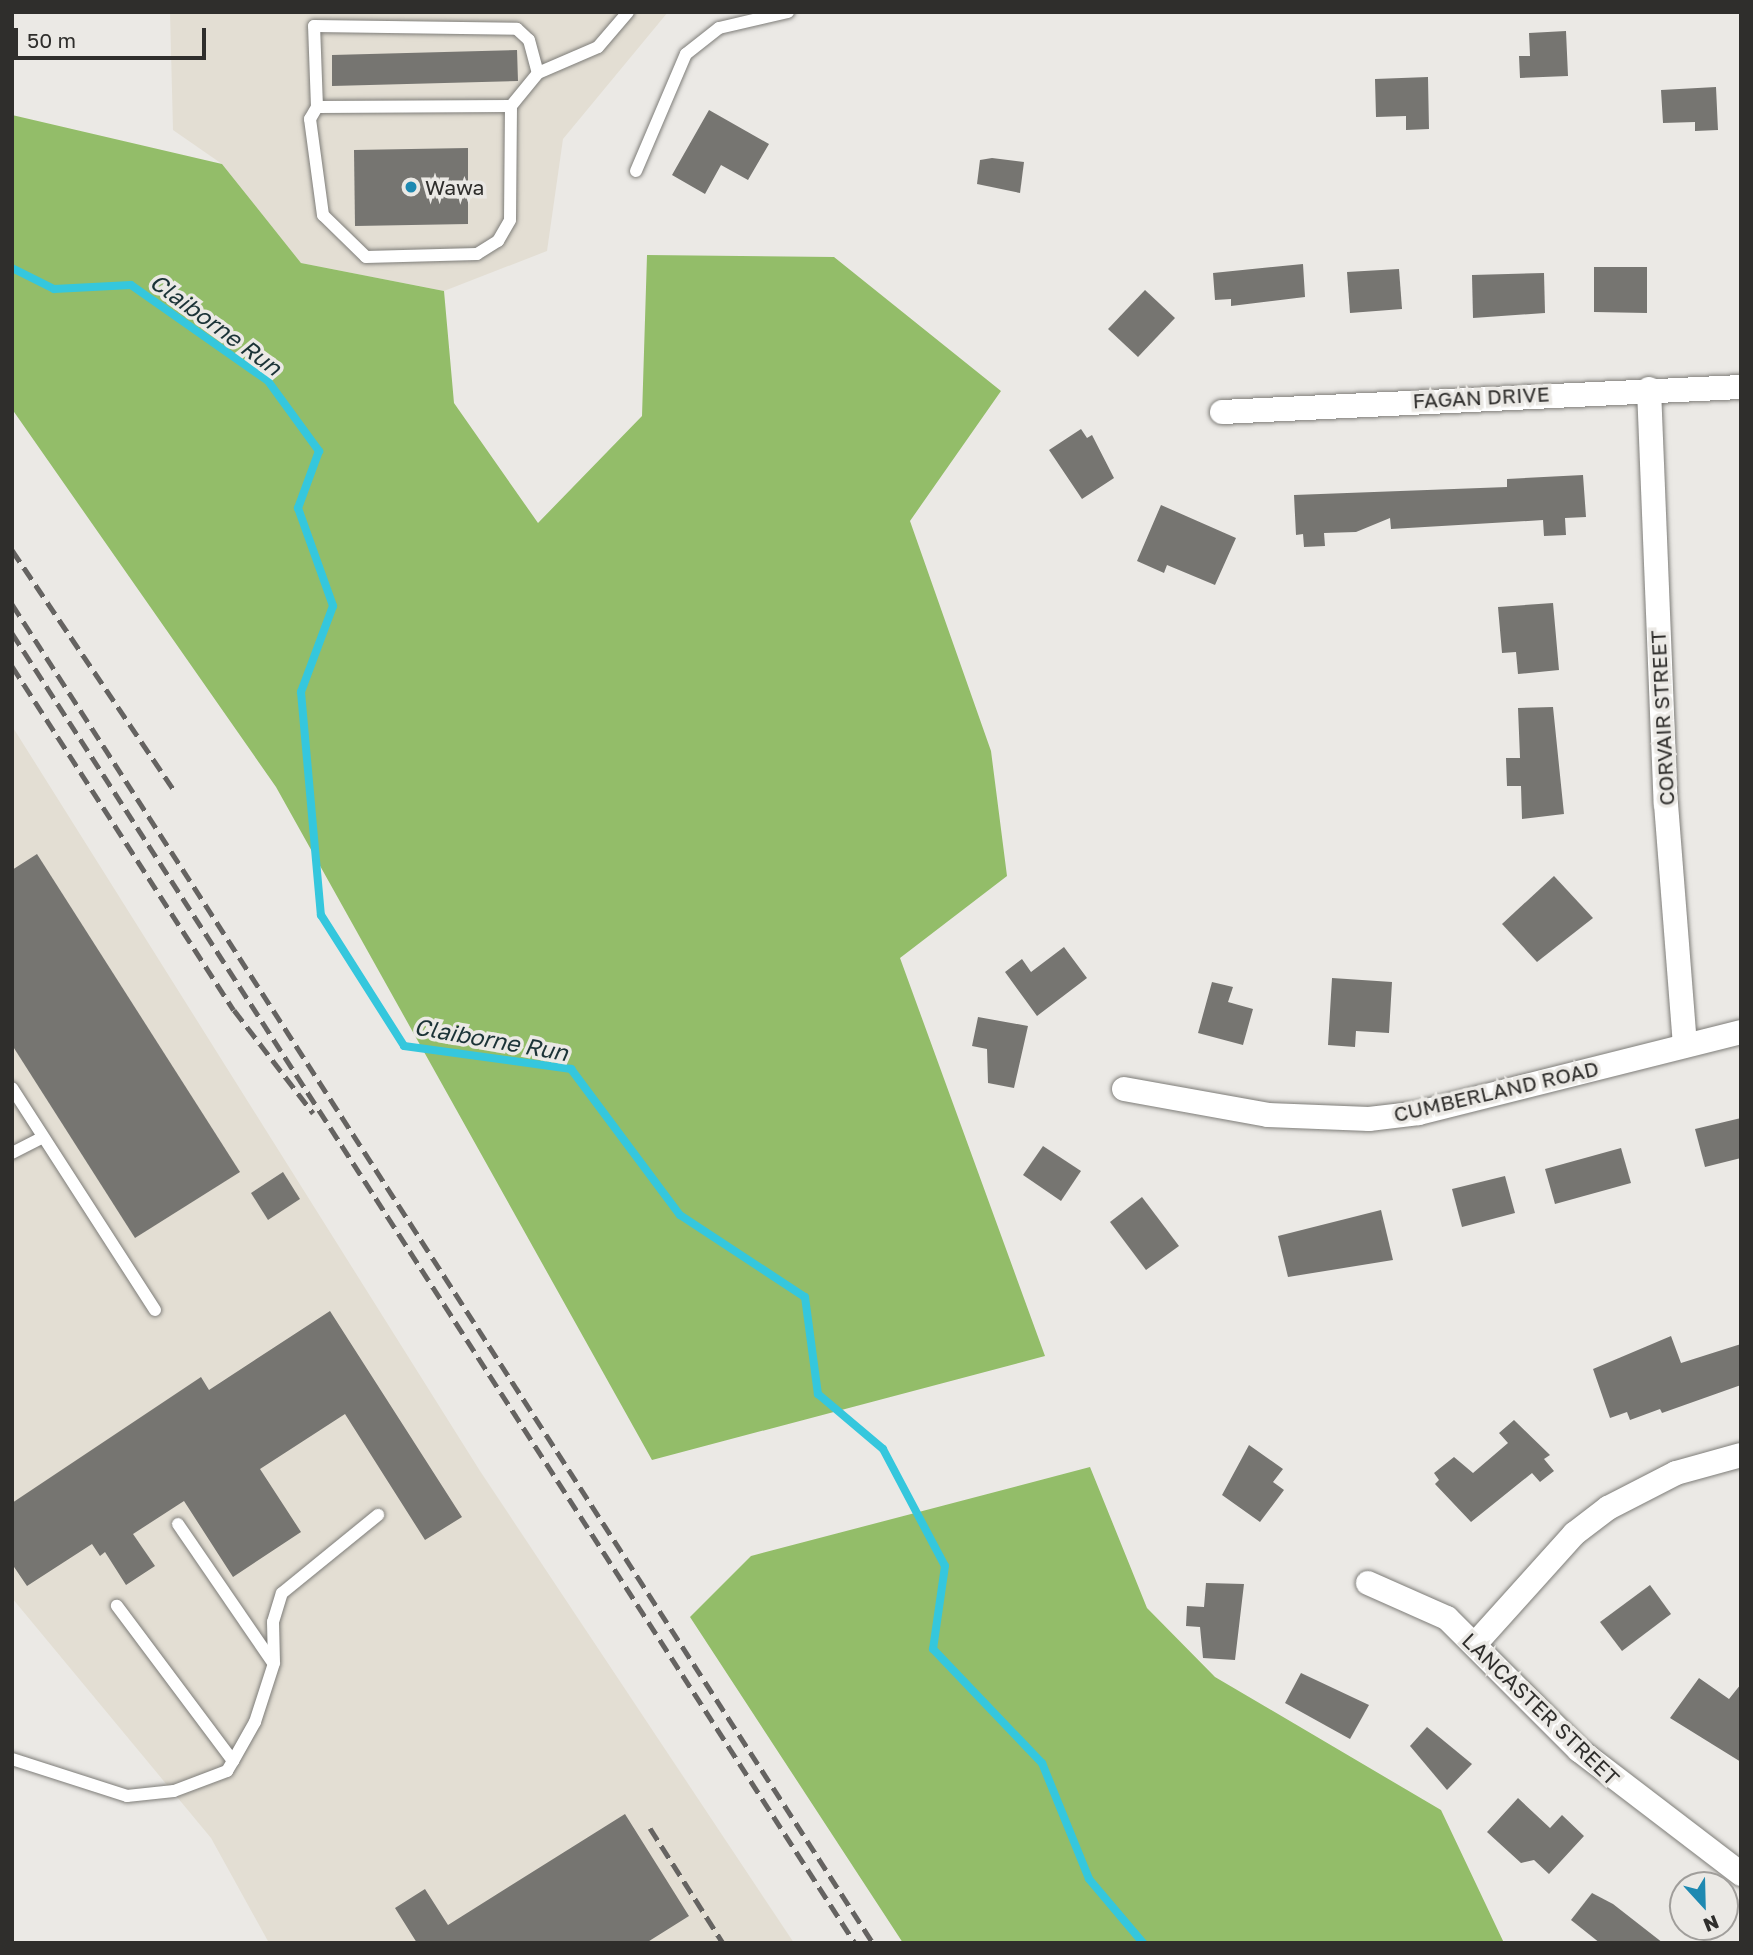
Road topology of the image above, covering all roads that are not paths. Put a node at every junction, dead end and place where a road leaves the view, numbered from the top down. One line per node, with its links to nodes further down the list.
1 (628, 12): 3 (lane)
2 (788, 12): 6 (lane)
3 (538, 73): 4 (lane); 5 (lane)
4 (511, 106): 5 (lane); 5 (lane)
5 (317, 107)
6 (636, 172)
7 (1741, 387): 8 (street, FAGAN DRIVE)
8 (1649, 389): 9 (street, FAGAN DRIVE); 11 (street, CORVAIR STREET)
9 (1222, 412)
10 (1741, 1032): 11 (street, CUMBERLAND ROAD)
11 (1685, 1045): 13 (street, CUMBERLAND ROAD)
12 (12, 1088): 14 (lane)
13 (1124, 1089)
14 (41, 1138): 15 (lane); 16 (lane)
15 (12, 1153)
16 (155, 1310)
17 (1741, 1455): 22 (street)
18 (379, 1515): 23 (lane)
19 (178, 1524): 23 (lane)
20 (1368, 1583): 22 (street, LANCASTER STREET)
21 (117, 1606): 25 (lane)
22 (1476, 1643): 26 (street, LANCASTER STREET)
23 (274, 1663): 25 (lane)
24 (12, 1759): 25 (lane)
25 (233, 1761)
26 (1741, 1874)

